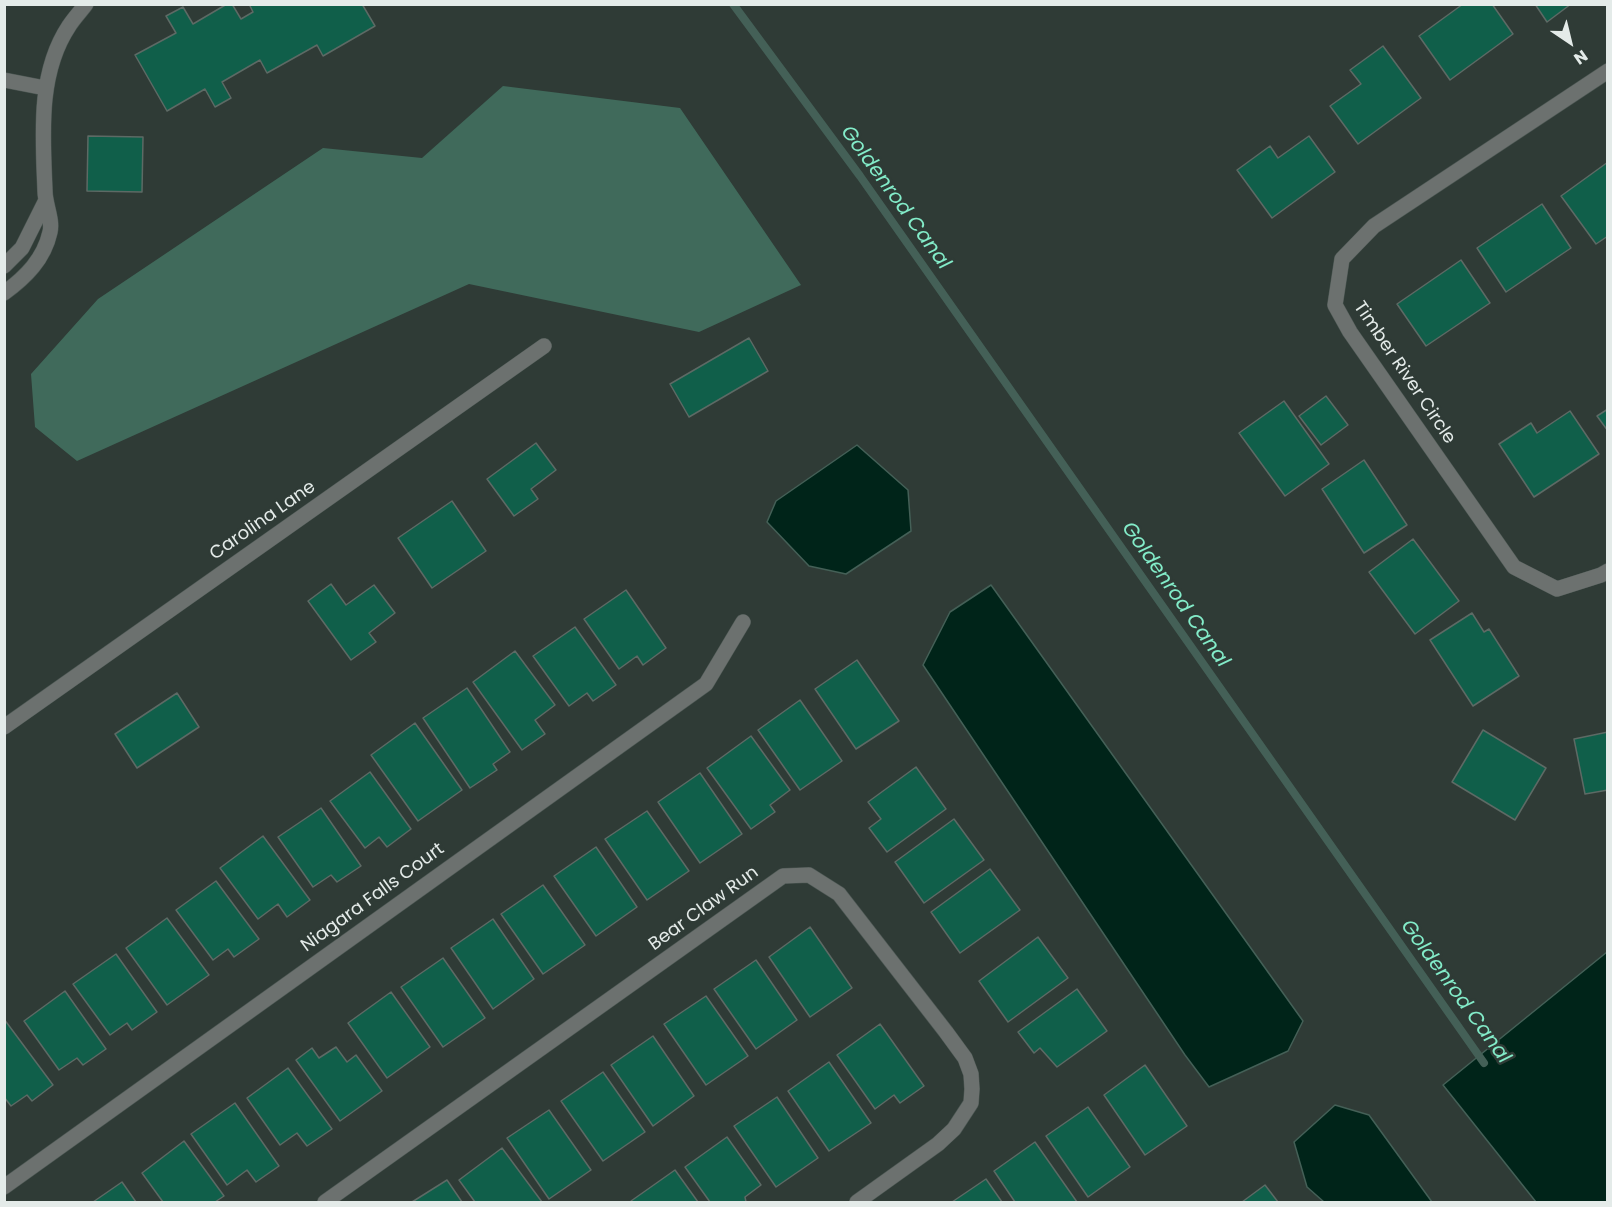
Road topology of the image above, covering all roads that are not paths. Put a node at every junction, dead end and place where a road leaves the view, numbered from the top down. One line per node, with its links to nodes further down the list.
1 (86, 4): 4 (street)
2 (1608, 71): 9 (street, Timber River Circle)
3 (4, 80): 4 (street)
4 (45, 88): 5 (street)
5 (45, 202): 6 (street); 7 (street)
6 (4, 266)
7 (4, 293)
8 (544, 346): 11 (street, Carolina Lane)
9 (1608, 571)
10 (743, 622): 12 (street, Niagara Falls Court)
11 (4, 727)
12 (4, 1187)
13 (325, 1203): 14 (street, Bear Claw Run)
14 (857, 1203)

